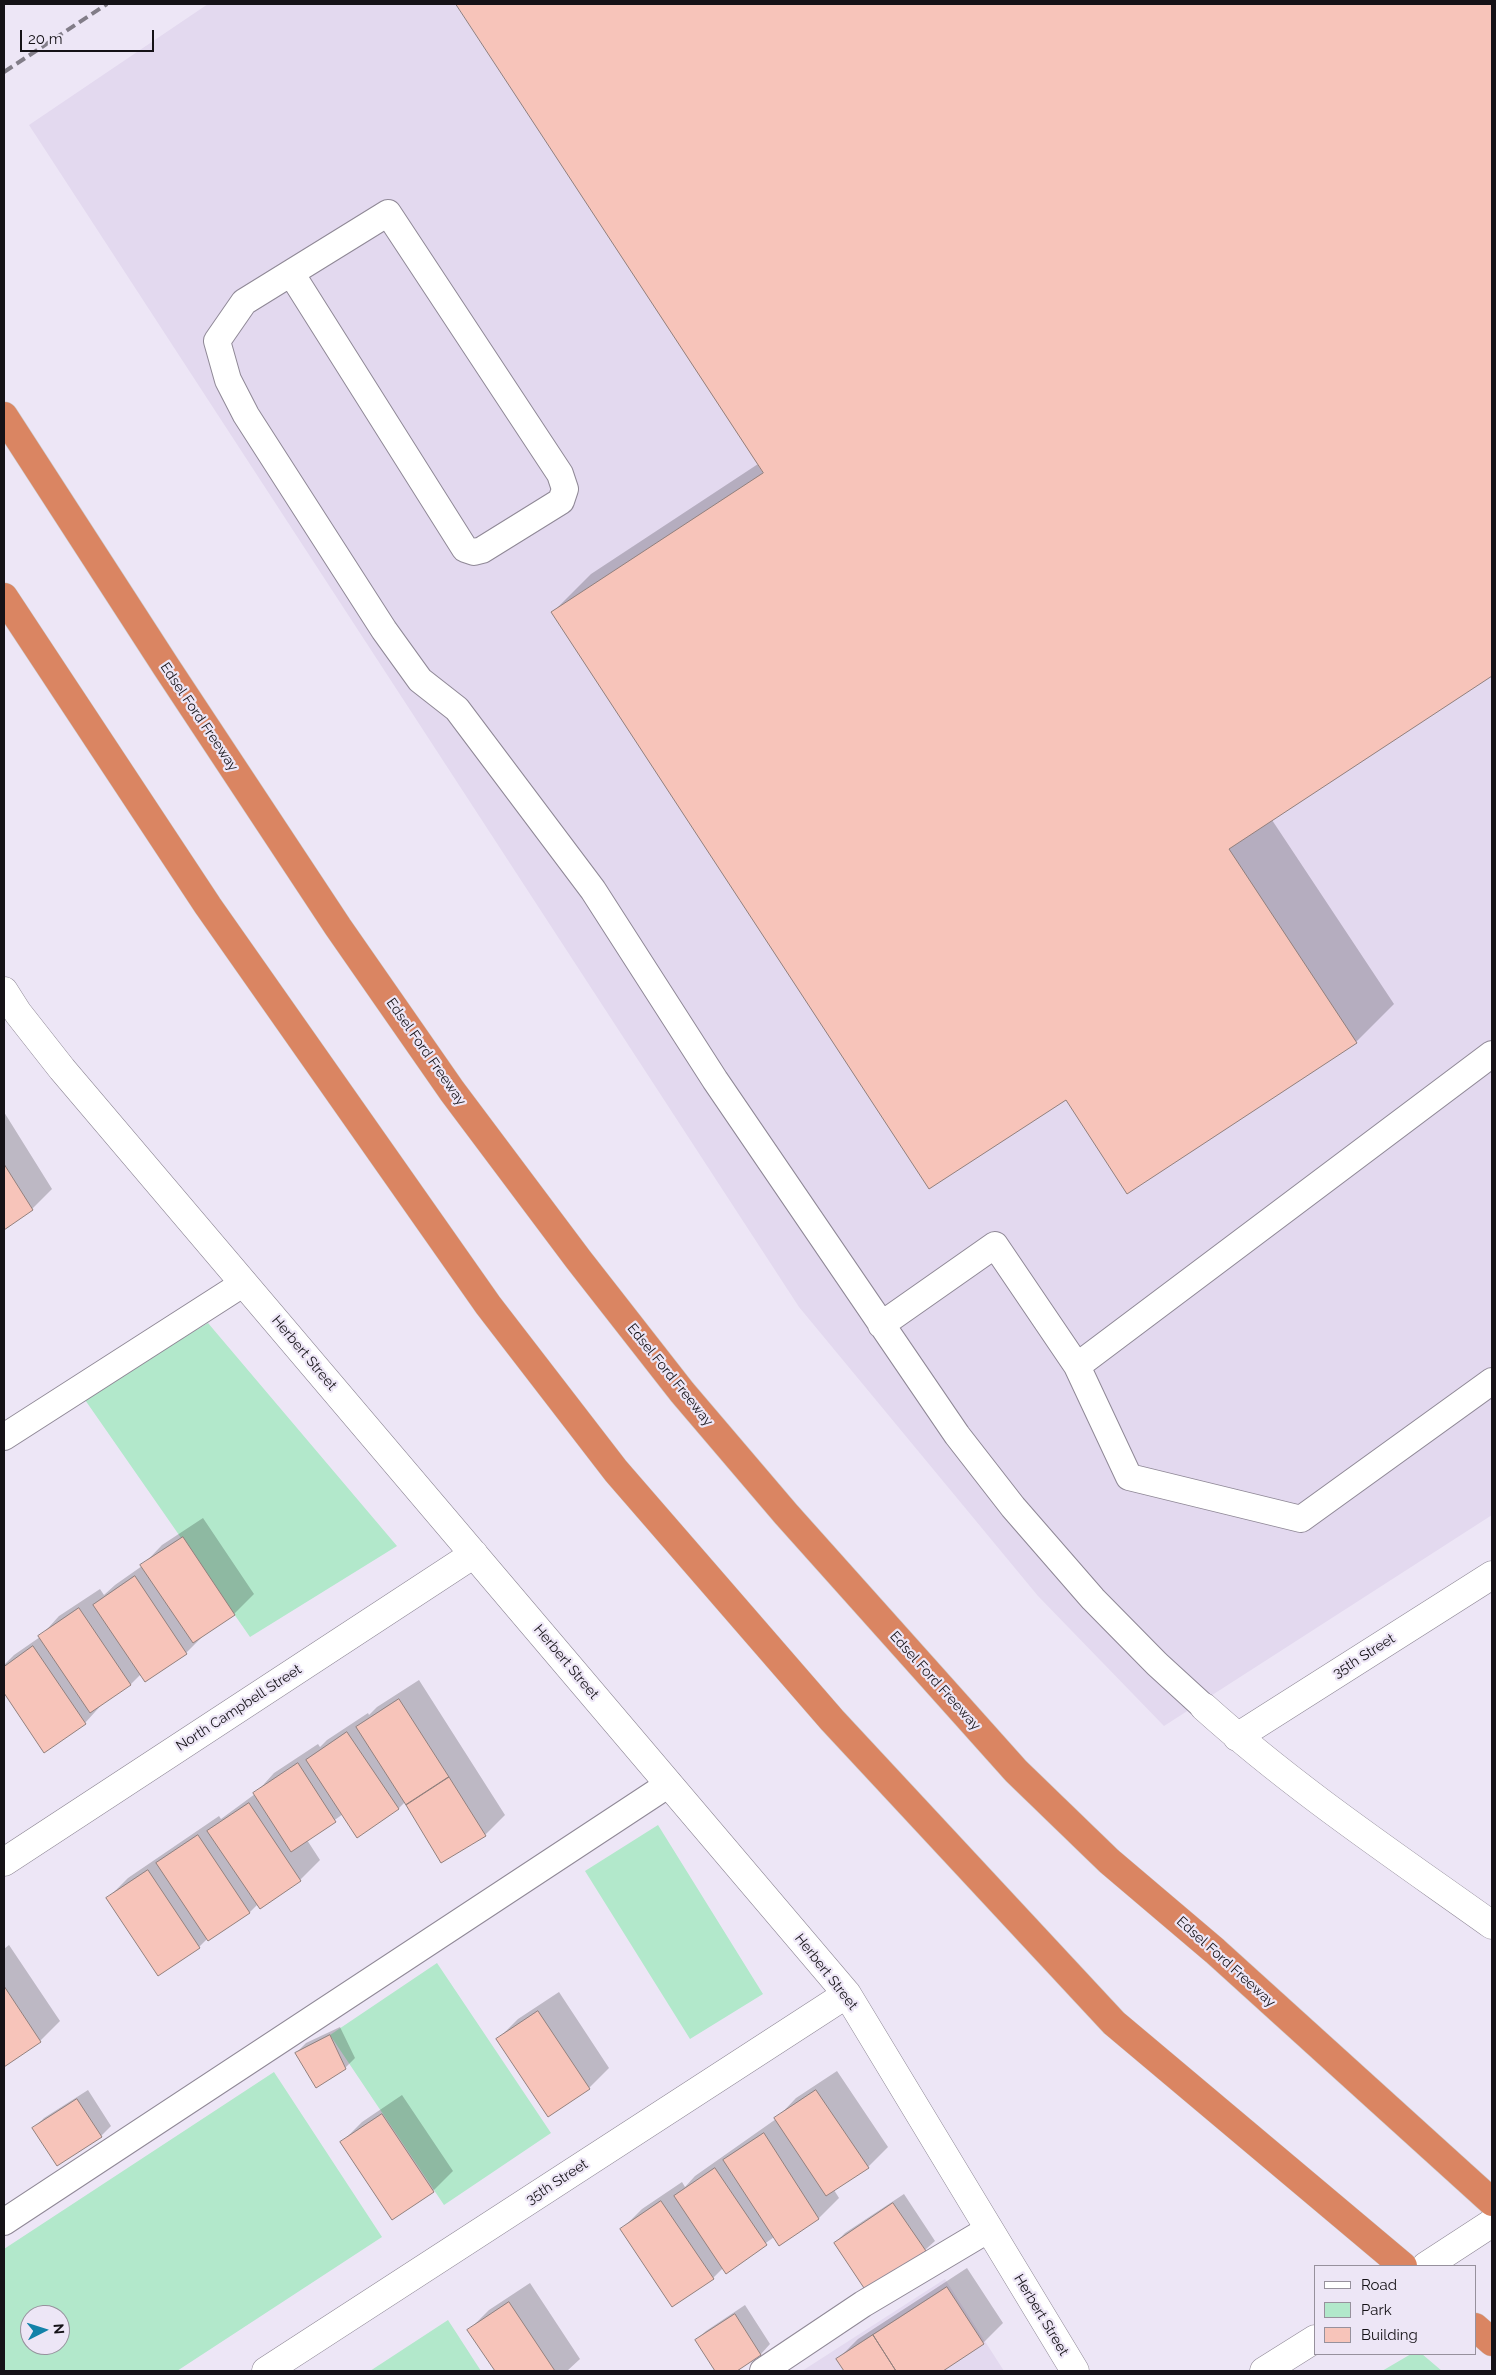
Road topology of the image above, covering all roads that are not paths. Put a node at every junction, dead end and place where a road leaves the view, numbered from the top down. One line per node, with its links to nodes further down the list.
1 (291, 273): 1 (lane); 8 (lane)
2 (4, 416): 20 (highway, Edsel Ford Freeway)
3 (4, 597): 24 (highway)
4 (4, 991): 5 (street, Herbert Street)
5 (11, 1018): 7 (street, Herbert Street)
6 (1492, 1054): 9 (lane)
7 (244, 1283): 11 (lane); 12 (street, Herbert Street)
8 (881, 1325): 9 (lane); 14 (lane)
9 (1077, 1366): 10 (lane)
10 (1492, 1381)
11 (4, 1438)
12 (474, 1554): 16 (street, Herbert Street); 17 (street, North Campbell Street)
13 (1492, 1575): 15 (street, 35th Street)
14 (1204, 1707): 15 (street)
15 (1237, 1737): 18 (street)
16 (669, 1784): 19 (street, Herbert Street); 21 (lane)
17 (4, 1862)
18 (1492, 1925)
19 (847, 1994): 23 (street, Herbert Street); 29 (street, 35th Street)
20 (1492, 2202)
21 (4, 2222)
22 (1492, 2222): 25 (street)
23 (989, 2229): 30 (lane); 31 (street, Herbert Street)
24 (1402, 2265)
25 (1428, 2265)
26 (1476, 2328): 28 (highway)
27 (1313, 2340): 32 (street)
28 (1492, 2342)
29 (266, 2371)
30 (762, 2371)
31 (1075, 2371)
32 (1264, 2371)

